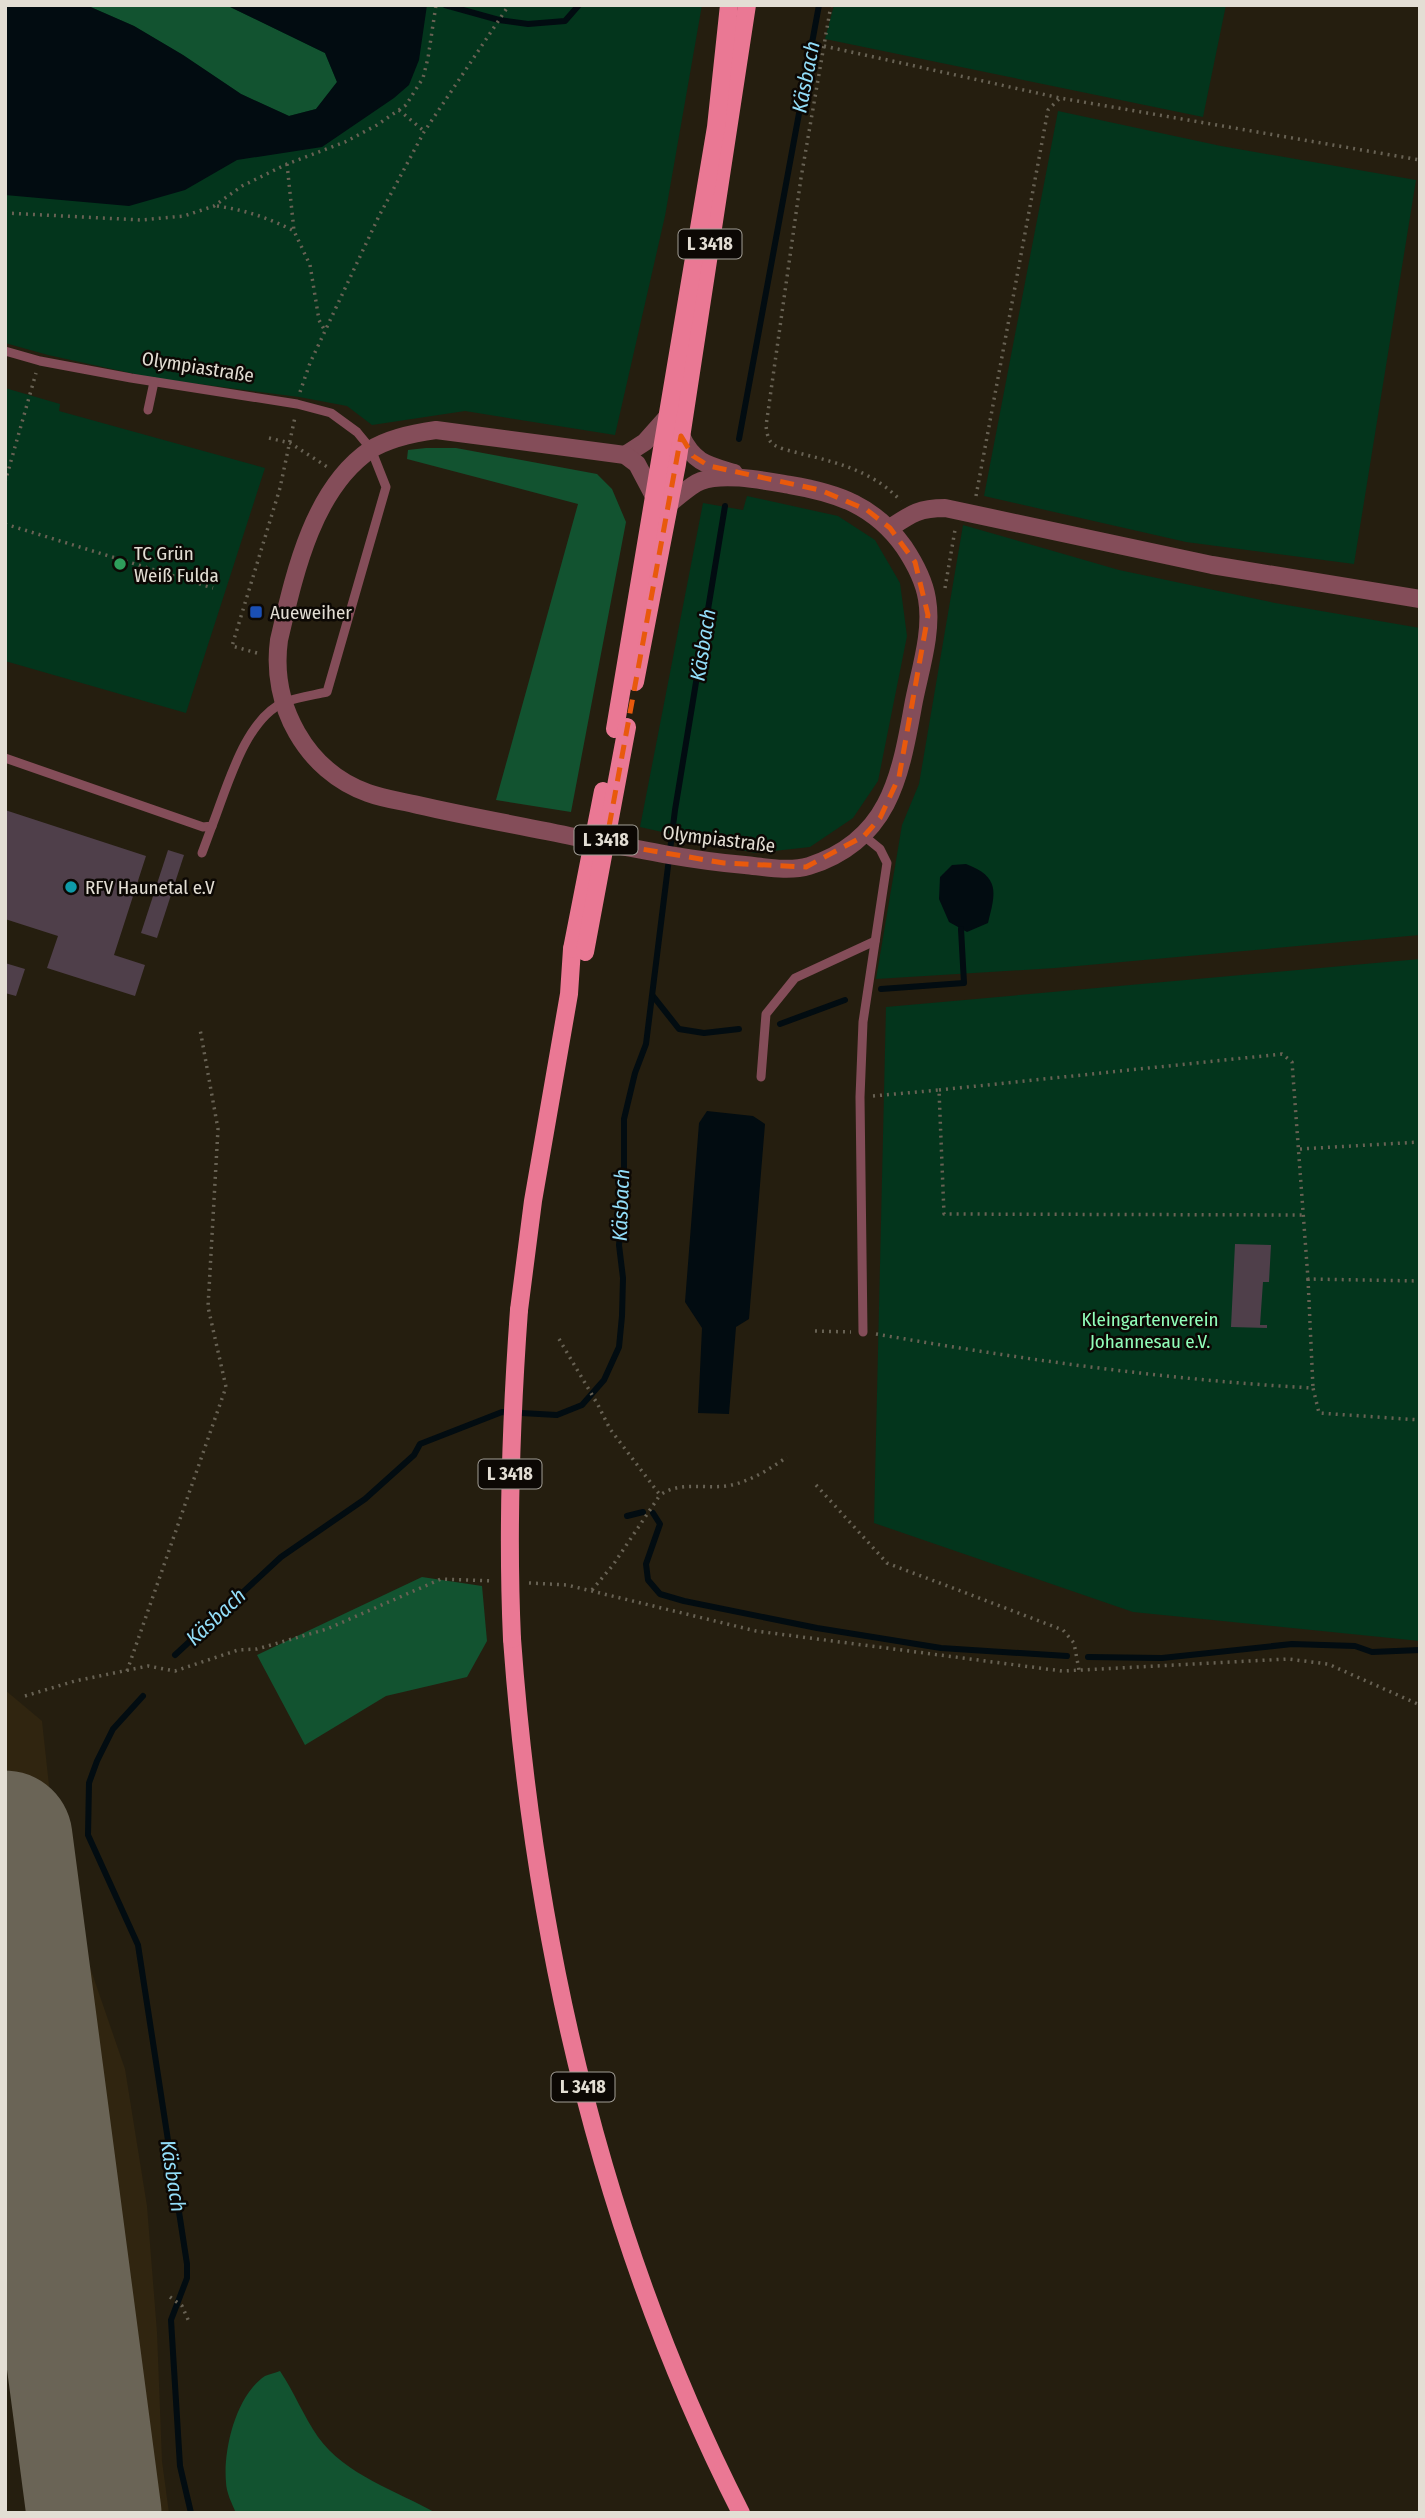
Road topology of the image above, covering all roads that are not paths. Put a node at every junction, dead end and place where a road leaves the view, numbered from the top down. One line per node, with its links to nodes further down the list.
1 (729, 5): 6 (main road, L 3418)
2 (747, 5): 7 (main road, L 3418)
3 (5, 351): 4 (lane, Olympiastraße)
4 (154, 382): 5 (lane); 8 (lane, Olympiastraße)
5 (148, 410)
6 (669, 415): 9 (street); 11 (main road, L 3418)
7 (681, 436): 10 (street, Olympiastraße); 11 (main road, L 3418)
8 (371, 449): 9 (street, Olympiastraße); 14 (street, Olympiastraße); 14 (lane)
9 (625, 455): 11 (street)
10 (750, 479): 11 (street, Olympiastraße); 12 (street, Olympiastraße)
11 (663, 500): 22 (main road, L 3418, bridge)
12 (890, 528): 13 (street); 17 (street, Olympiastraße)
13 (1420, 599)
14 (283, 703): 16 (lane); 17 (street, Olympiastraße)
15 (5, 758): 16 (lane)
16 (208, 826): 18 (lane)
17 (864, 836): 19 (lane)
18 (202, 853)
19 (874, 942): 20 (lane); 21 (lane)
20 (761, 1077)
21 (863, 1332)
22 (741, 2513)

